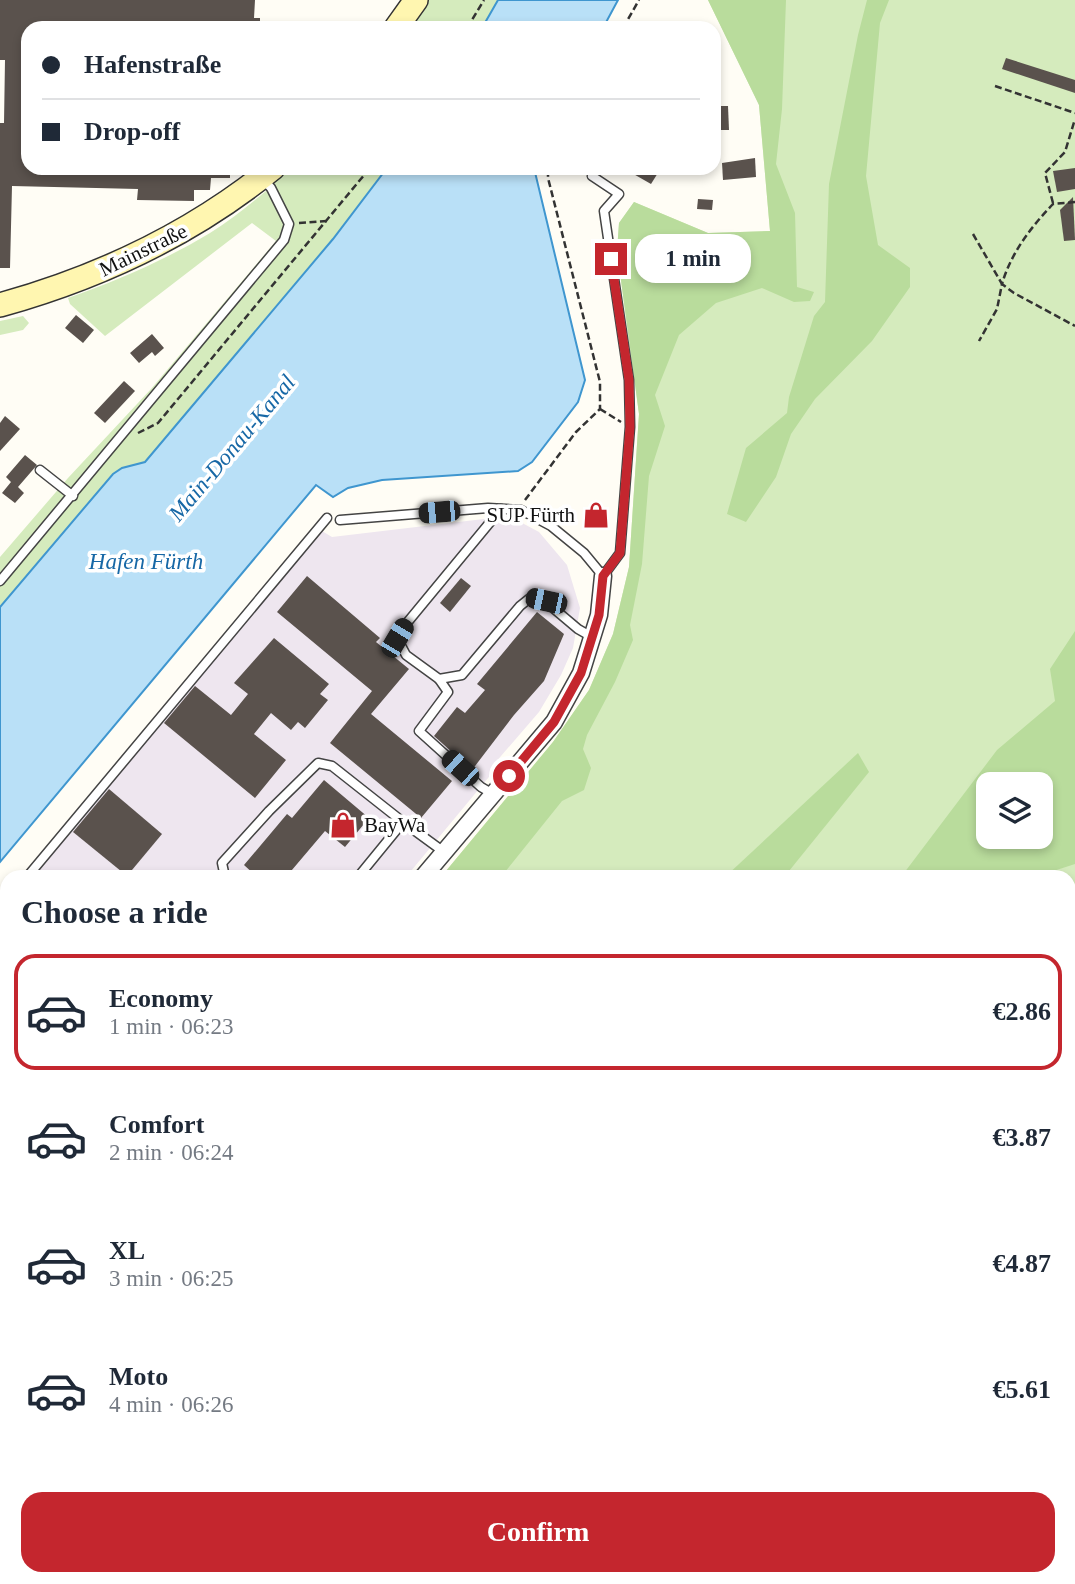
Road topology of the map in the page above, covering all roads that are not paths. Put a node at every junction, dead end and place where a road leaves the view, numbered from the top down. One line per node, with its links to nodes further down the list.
1 (416, 0): 2 (main road)
2 (401, 21)
3 (264, 175): 6 (main road, Mainstraße)
4 (268, 175): 8 (lane)
5 (592, 176): 12 (lane)
6 (0, 305)
7 (40, 470): 8 (lane)
8 (73, 495): 13 (lane)
9 (501, 509): 11 (lane); 12 (lane); 15 (lane)
10 (327, 518): 19 (lane)
11 (340, 520)
12 (603, 576): 14 (street)
13 (0, 581)
14 (592, 637): 15 (lane); 16 (street)
15 (439, 679): 16 (lane)
16 (494, 794): 18 (street)
17 (403, 822): 18 (lane); 20 (lane); 21 (lane)
18 (444, 852): 22 (street)
19 (33, 870)
20 (224, 870)
21 (364, 870)
22 (429, 870)

